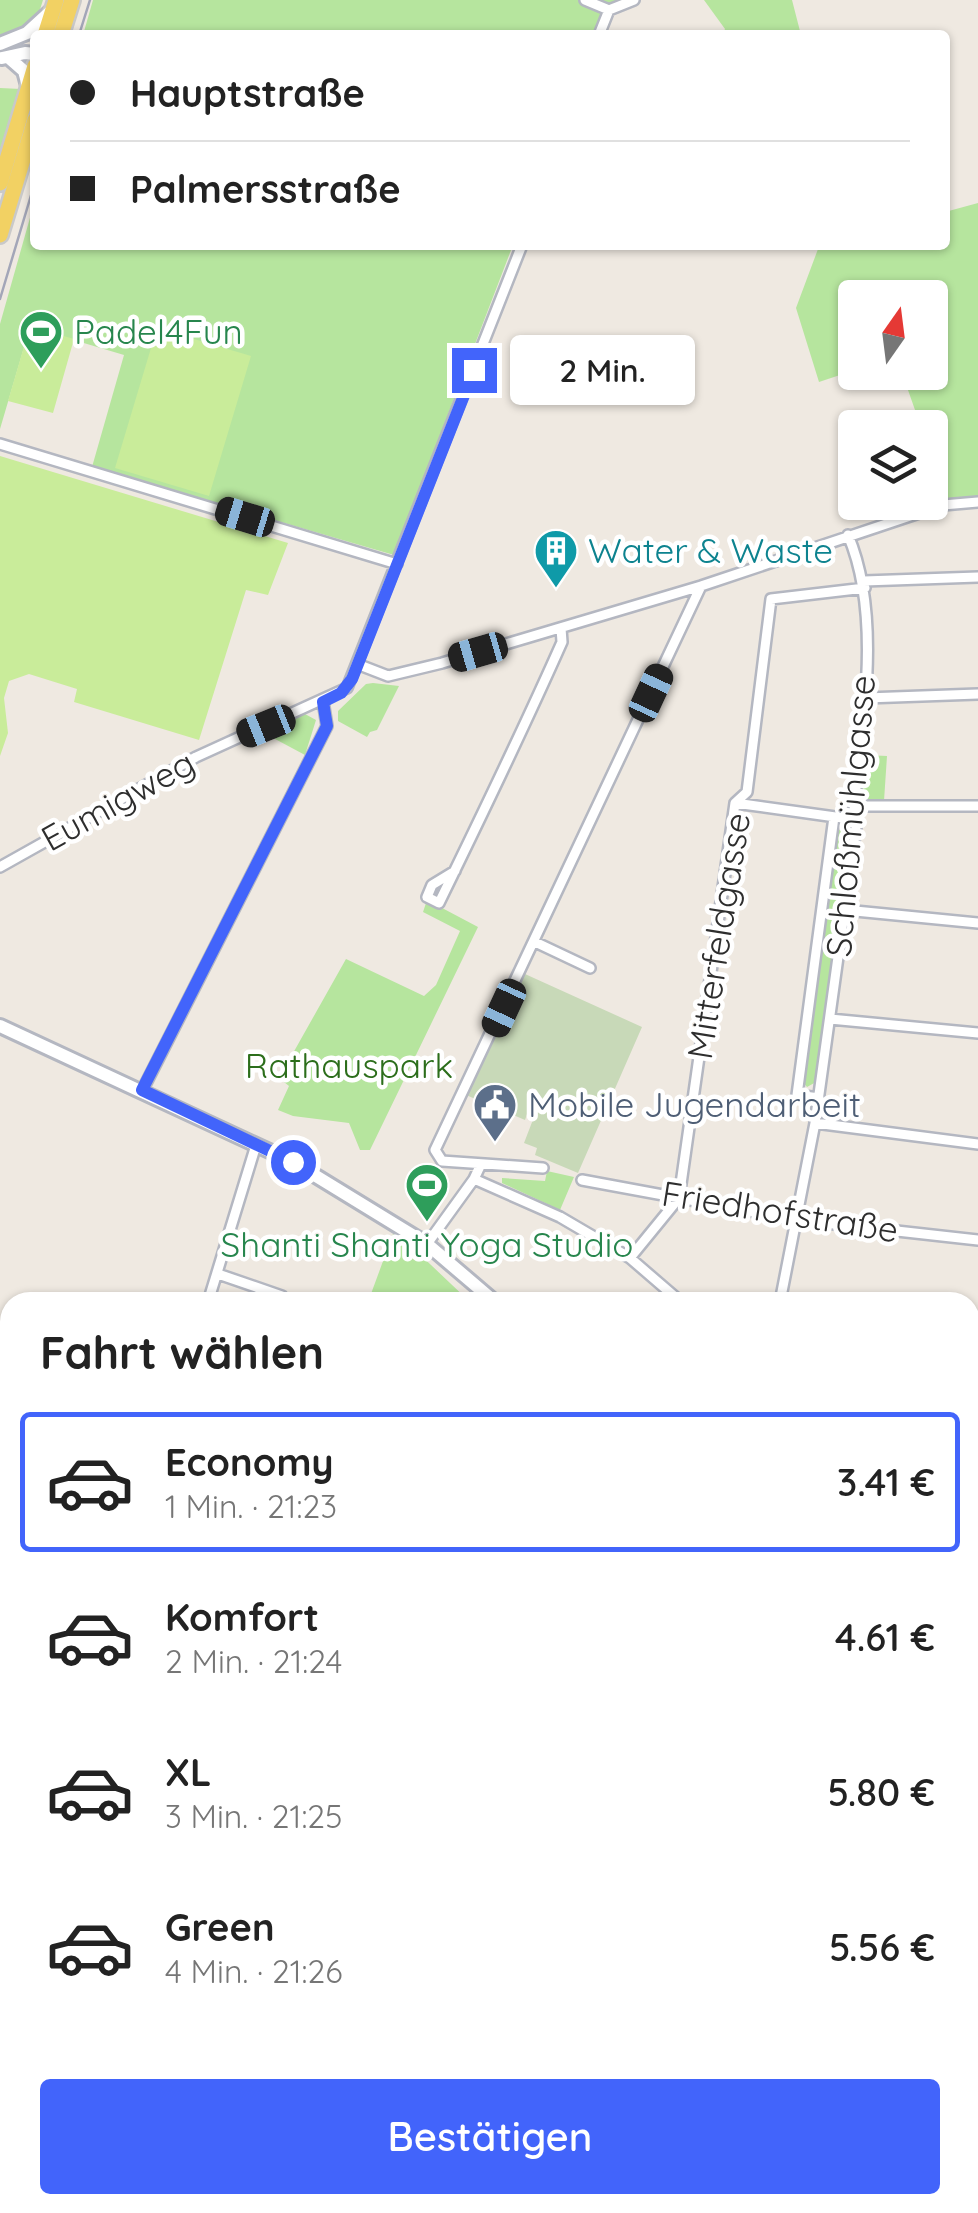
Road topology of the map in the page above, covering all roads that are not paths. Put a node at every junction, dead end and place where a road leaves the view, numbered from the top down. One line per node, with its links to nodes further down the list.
1 (72, 0): 8 (main road)
2 (585, 0): 5 (street)
3 (634, 0): 5 (street)
4 (55, 3): 6 (street); 7 (main road)
5 (609, 10): 9 (street)
6 (31, 30)
7 (47, 30)
8 (63, 30)
9 (602, 30)
10 (30, 31): 11 (street)
11 (15, 39): 12 (street); 13 (street)
12 (30, 42)
13 (2, 53): 14 (street); 16 (street)
14 (30, 54)
15 (30, 80): 16 (main road)
16 (28, 86): 18 (main road)
17 (30, 136): 19 (main road)
18 (0, 182)
19 (0, 235)
20 (520, 250): 24 (street, Eumigweg)
21 (0, 444): 24 (street)
22 (978, 502): 23 (street)
23 (848, 535): 26 (street, Schloßmühlgasse); 27 (street)
24 (397, 564): 29 (street, Eumigweg)
25 (978, 578): 26 (street)
26 (864, 585): 31 (street, Schloßmühlgasse); 33 (street, Mitterfeldgasse)
27 (701, 586): 28 (street); 42 (street)
28 (561, 628): 29 (street); 39 (street)
29 (357, 664): 32 (street, Eumigweg)
30 (978, 694): 31 (street)
31 (866, 698): 34 (street, Schloßmühlgasse)
32 (323, 702): 38 (street, Eumigweg); 47 (street)
33 (735, 803): 36 (street); 56 (street, Mitterfeldgasse)
34 (854, 806): 35 (street); 37 (street, Schloßmühlgasse)
35 (978, 806)
36 (834, 817): 37 (street); 48 (street, Schloßmühlgasse)
37 (857, 820): 40 (street, Schloßmühlgasse)
38 (0, 867)
39 (455, 871)
40 (844, 910): 41 (street); 44 (street, Schloßmühlgasse)
41 (978, 923)
42 (535, 942): 43 (street); 52 (street)
43 (590, 968)
44 (830, 1019): 46 (street); 48 (street, Schloßmühlgasse)
45 (0, 1026): 47 (street)
46 (978, 1033)
47 (142, 1090): 51 (street)
48 (819, 1098): 49 (street, Schloßmühlgasse)
49 (816, 1123): 50 (street); 57 (street, Schloßmühlgasse)
50 (978, 1144)
51 (256, 1145): 59 (street); 61 (street)
52 (480, 1164): 53 (street); 54 (street)
53 (543, 1168)
54 (474, 1179): 59 (street); 60 (street)
55 (582, 1180): 56 (street, Friedhofstraße)
56 (678, 1198): 57 (street, Friedhofstraße); 60 (street)
57 (798, 1220): 58 (street, Friedhofstraße); 66 (street, Schloßmühlgasse)
58 (978, 1240)
59 (428, 1244): 64 (street)
60 (630, 1258): 65 (street)
61 (218, 1274): 62 (street); 63 (street)
62 (212, 1292)
63 (270, 1292)
64 (484, 1292)
65 (669, 1292)
66 (782, 1292)

